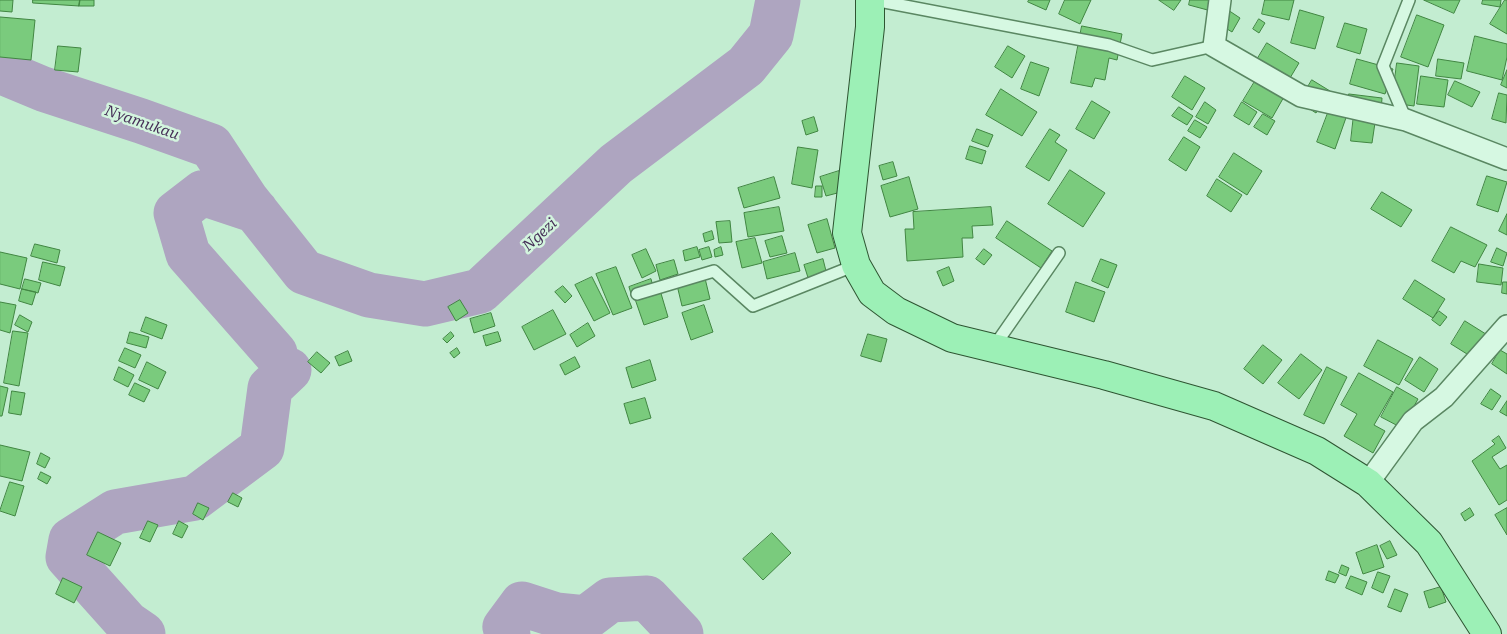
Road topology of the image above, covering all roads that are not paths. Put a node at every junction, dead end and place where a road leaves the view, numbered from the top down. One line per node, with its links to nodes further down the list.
1 (872, 0): 4 (lane); 8 (main road)
2 (1220, 0): 4 (street)
3 (1409, 0): 5 (lane)
4 (1214, 46): 5 (street)
5 (1406, 120): 6 (street)
6 (1507, 158)
7 (1059, 253): 11 (lane)
8 (856, 265): 9 (lane); 11 (main road)
9 (637, 294)
10 (1507, 326): 12 (street)
11 (993, 348): 12 (main road)
12 (1368, 483): 13 (main road)
13 (1487, 634)

